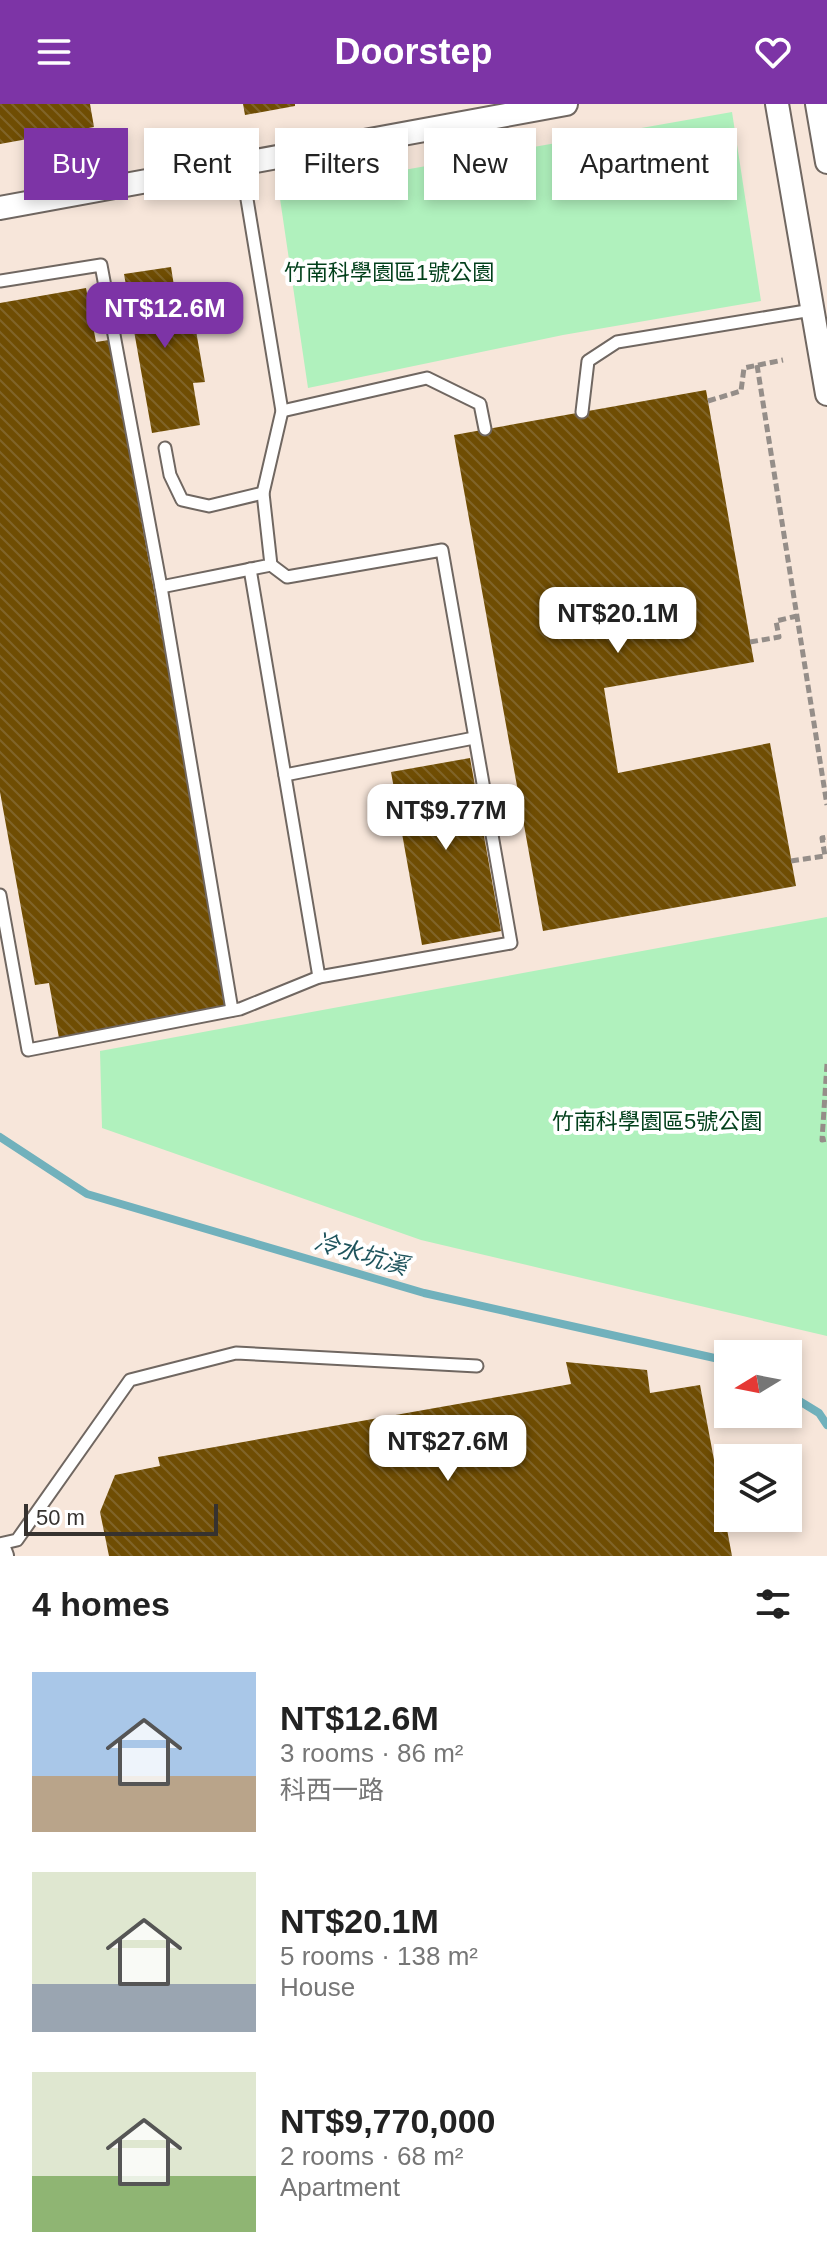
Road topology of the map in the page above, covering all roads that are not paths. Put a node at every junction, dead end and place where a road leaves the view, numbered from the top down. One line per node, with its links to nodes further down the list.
1 (566, 104): 4 (street)
2 (777, 104): 10 (street)
3 (817, 104): 5 (street)
4 (259, 160)
5 (827, 162)
6 (144, 181): 8 (street)
7 (247, 200): 12 (lane)
8 (0, 208)
9 (0, 281): 19 (lane)
10 (812, 310): 11 (street); 13 (lane)
11 (827, 394)
12 (282, 411): 14 (lane); 16 (lane)
13 (582, 412)
14 (485, 429)
15 (165, 448): 16 (lane)
16 (263, 493): 17 (lane)
17 (271, 565): 18 (lane); 20 (lane)
18 (250, 569): 19 (lane); 21 (lane)
19 (161, 587): 24 (lane)
20 (474, 738): 21 (lane); 23 (lane)
21 (285, 775): 23 (lane)
22 (0, 895): 24 (lane)
23 (319, 977): 24 (lane)
24 (232, 1010)
25 (477, 1366): 26 (lane)
26 (0, 1544)

